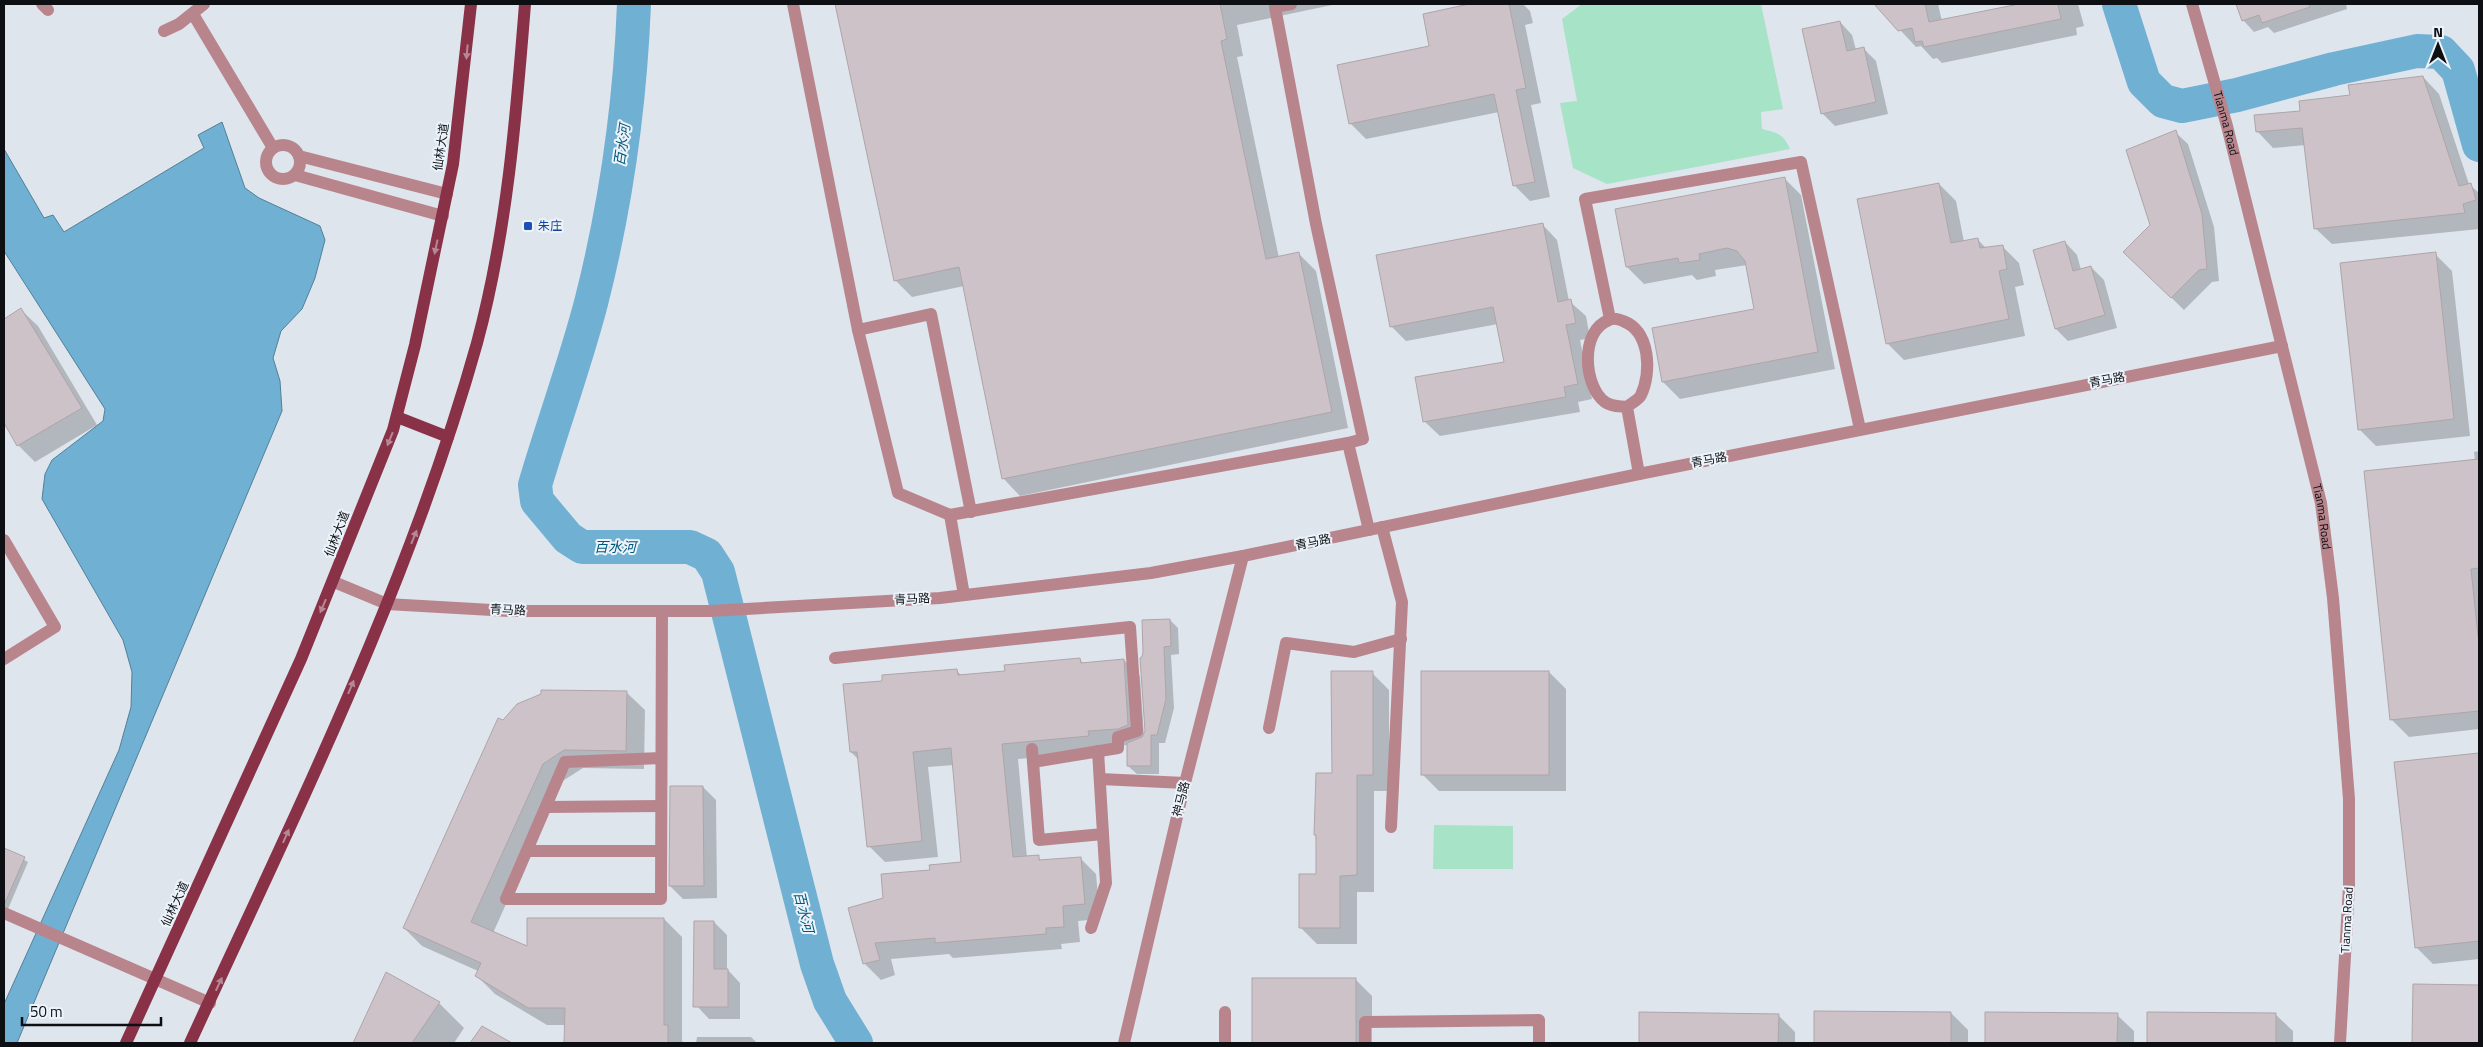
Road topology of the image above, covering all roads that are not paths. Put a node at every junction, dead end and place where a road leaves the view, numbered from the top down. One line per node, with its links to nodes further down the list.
1 (204, 4): 7 (street)
2 (471, 4): 12 (main road, 仙林大道, one-way to 12)
3 (525, 4): 20 (main road)
4 (792, 4): 15 (street)
5 (1291, 4): 21 (street)
6 (2192, 4): 16 (street, Tianma Road)
7 (193, 14): 8 (street); 9 (street)
8 (164, 31)
9 (273, 148): 10 (street); 11 (street)
10 (299, 156): 11 (street); 12 (street)
11 (295, 175): 13 (street)
12 (447, 194): 13 (main road, 仙林大道)
13 (443, 216): 18 (main road, 仙林大道, one-way to 18)
14 (1610, 319): 17 (street); 17 (street); 19 (street)
15 (858, 330): 23 (street); 24 (street)
16 (2282, 346): 19 (street, 青马路); 58 (street, Tianma Road)
17 (1627, 407): 22 (street)
18 (396, 418): 20 (main road); 29 (main road, 仙林大道, one-way to 29)
19 (1860, 430): 22 (street, 青马路)
20 (448, 437): 31 (main road, one-way to 20)
21 (1348, 443): 23 (street); 26 (street)
22 (1639, 474): 25 (street, 青马路)
23 (971, 512): 24 (street)
24 (950, 515): 30 (street)
25 (1382, 527): 26 (street, 青马路); 33 (street)
26 (1370, 530): 28 (street, 青马路)
27 (4, 540): 35 (street)
28 (1243, 556): 30 (street, 青马路); 40 (street, 神马路)
29 (334, 582): 31 (street, 青马路); 49 (main road, 仙林大道, one-way to 49)
30 (964, 595): 32 (street, 青马路)
31 (387, 604): 32 (street, 青马路); 50 (main road, one-way to 31)
32 (662, 611): 38 (street)
33 (1401, 639): 36 (street); 43 (street)
34 (835, 658): 37 (street)
35 (4, 659)
36 (1269, 728)
37 (1098, 751): 39 (street); 44 (street)
38 (661, 758): 41 (street); 42 (street)
39 (1100, 779): 40 (street); 44 (street)
40 (1185, 783): 54 (street, 神马路)
41 (661, 806): 42 (street); 46 (street)
42 (546, 807): 45 (street)
43 (1391, 827)
44 (1103, 834): 48 (street)
45 (527, 851): 46 (street); 46 (street)
46 (661, 851)
47 (4, 913): 49 (street)
48 (1091, 928)
49 (156, 979): 50 (street); 52 (main road, 仙林大道)
50 (210, 1003): 53 (main road)
51 (1225, 1012): 55 (street)
52 (126, 1043)
53 (190, 1043)
54 (1124, 1043)
55 (1225, 1043)
56 (1365, 1043): 57 (street)
57 (1539, 1043)
58 (2340, 1043)

